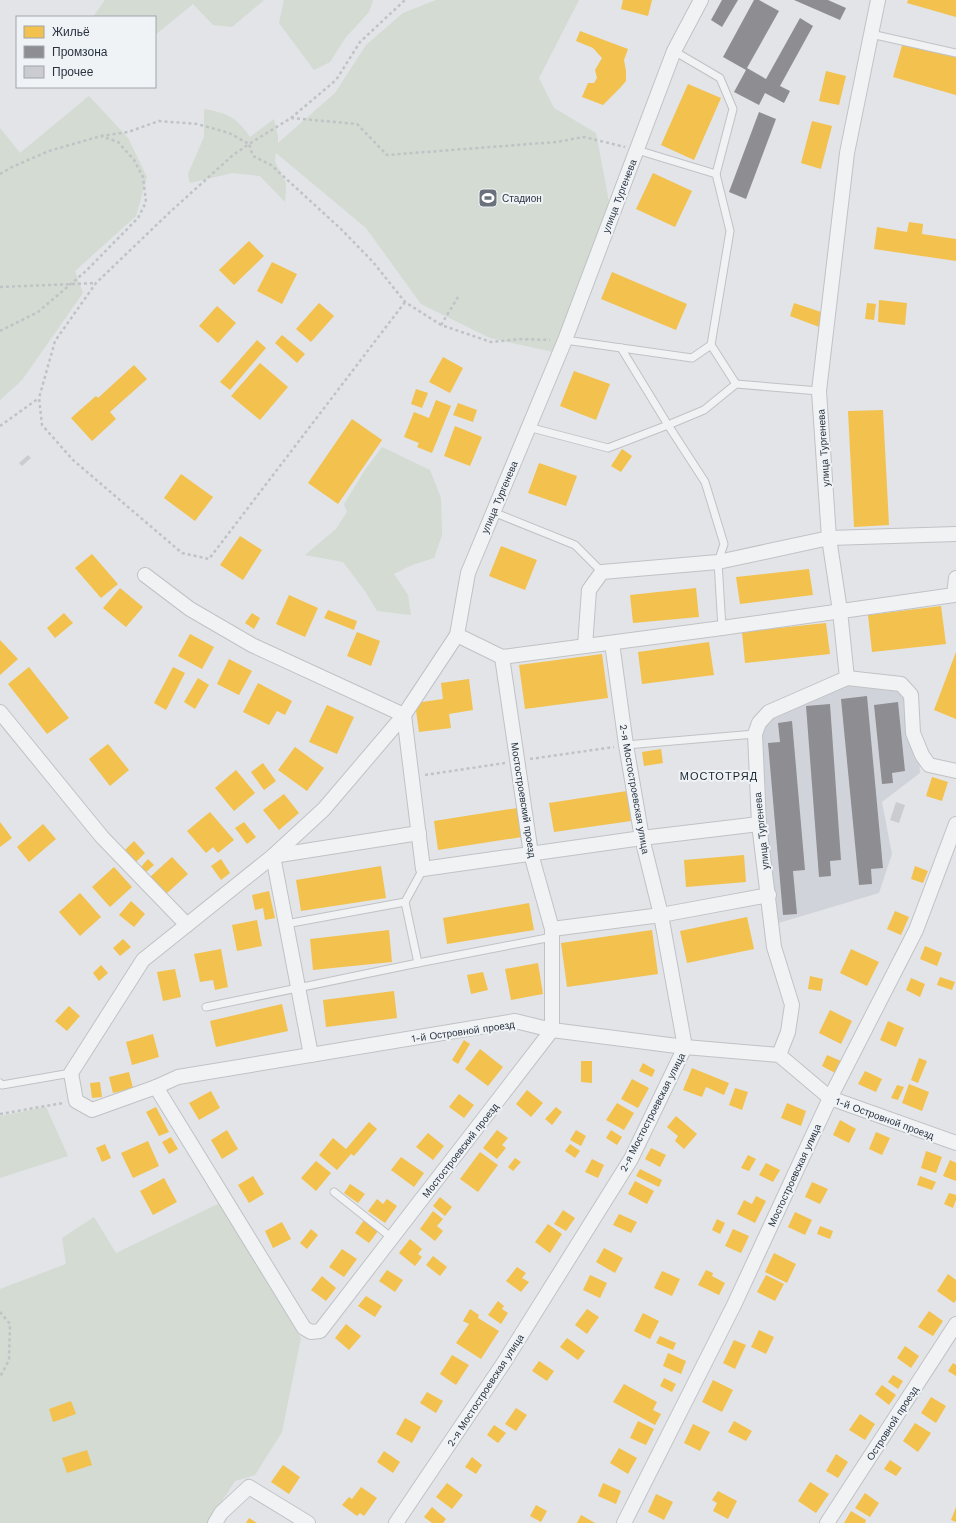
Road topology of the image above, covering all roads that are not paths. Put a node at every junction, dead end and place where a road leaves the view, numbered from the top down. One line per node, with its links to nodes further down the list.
1 (701, 0): 4 (street, улица Тургенева)
2 (878, 0): 3 (street, улица Тургенева)
3 (871, 34): 5 (lane); 12 (street, улица Тургенева)
4 (674, 51): 6 (street, улица Тургенева); 7 (lane)
5 (956, 53)
6 (637, 150): 7 (lane); 8 (street, улица Тургенева)
7 (716, 174): 9 (lane)
8 (565, 340): 10 (lane); 14 (street, улица Тургенева)
9 (711, 345): 10 (lane); 11 (lane)
10 (621, 348): 13 (lane)
11 (736, 384): 12 (lane); 13 (lane)
12 (819, 391): 17 (street, улица Тургенева)
13 (668, 425): 14 (lane); 18 (lane)
14 (528, 427): 15 (street, улица Тургенева)
15 (493, 512): 19 (lane); 24 (street, улица Тургенева)
16 (956, 534): 17 (street)
17 (829, 538): 18 (street); 22 (street, улица Тургенева)
18 (718, 562): 19 (street); 23 (lane)
19 (602, 572): 26 (street)
20 (145, 575): 30 (street)
21 (956, 578): 22 (street)
22 (840, 611): 23 (street); 28 (street, улица Тургенева)
23 (722, 628): 25 (street)
24 (457, 635): 27 (street); 30 (street)
25 (612, 643): 26 (street); 32 (street, 2-я Мостостроевская улица)
26 (585, 646): 27 (street)
27 (502, 657): 38 (street, Мостостроевский проезд)
28 (847, 678): 31 (street); 33 (street)
29 (0, 712): 45 (street)
30 (404, 715): 36 (street); 39 (street)
31 (755, 734): 32 (lane); 34 (street, улица Тургенева)
32 (626, 746): 37 (street, 2-я Мостостроевская улица)
33 (956, 771)
34 (759, 824): 37 (street); 41 (street, улица Тургенева)
35 (955, 831): 57 (street, Мостостроевская улица)
36 (419, 833): 39 (street); 40 (street)
37 (642, 838): 38 (street); 43 (street, 2-я Мостостроевская улица)
38 (531, 854): 40 (street); 46 (street, Мостостроевский проезд)
39 (274, 856): 44 (street); 45 (street)
40 (423, 869): 42 (lane)
41 (769, 895): 43 (street); 53 (street, улица Тургенева)
42 (405, 902): 44 (lane); 47 (lane)
43 (661, 915): 46 (street); 51 (street, 2-я Мостостроевская улица)
44 (286, 924): 48 (street)
45 (187, 925): 54 (street)
46 (552, 933): 47 (lane); 50 (street, Мостостроевский проезд)
47 (418, 963): 48 (lane)
48 (297, 988): 49 (lane); 52 (street)
49 (206, 1007)
50 (552, 1030): 51 (street, 1-й Островной проезд); 52 (street, 1-й Островной проезд); 60 (street, Мостостроевский проезд)
51 (685, 1046): 53 (street, 1-й Островной проезд); 64 (street, 2-я Мостостроевская улица)
52 (311, 1055): 56 (street, 1-й Островной проезд)
53 (779, 1055): 57 (street, 1-й Островной проезд)
54 (71, 1073): 55 (lane); 56 (street, 1-й Островной проезд)
55 (0, 1084)
56 (156, 1087): 60 (street, Мостостроевский проезд)
57 (830, 1098): 58 (street, 1-й Островной проезд); 65 (street, Мостостроевская улица)
58 (956, 1143)
59 (334, 1192): 60 (lane)
60 (392, 1238)
61 (956, 1324): 66 (street, Островной проезд)
62 (215, 1523): 63 (street)
63 (308, 1523)
64 (396, 1523)
65 (624, 1523)
66 (827, 1523)

